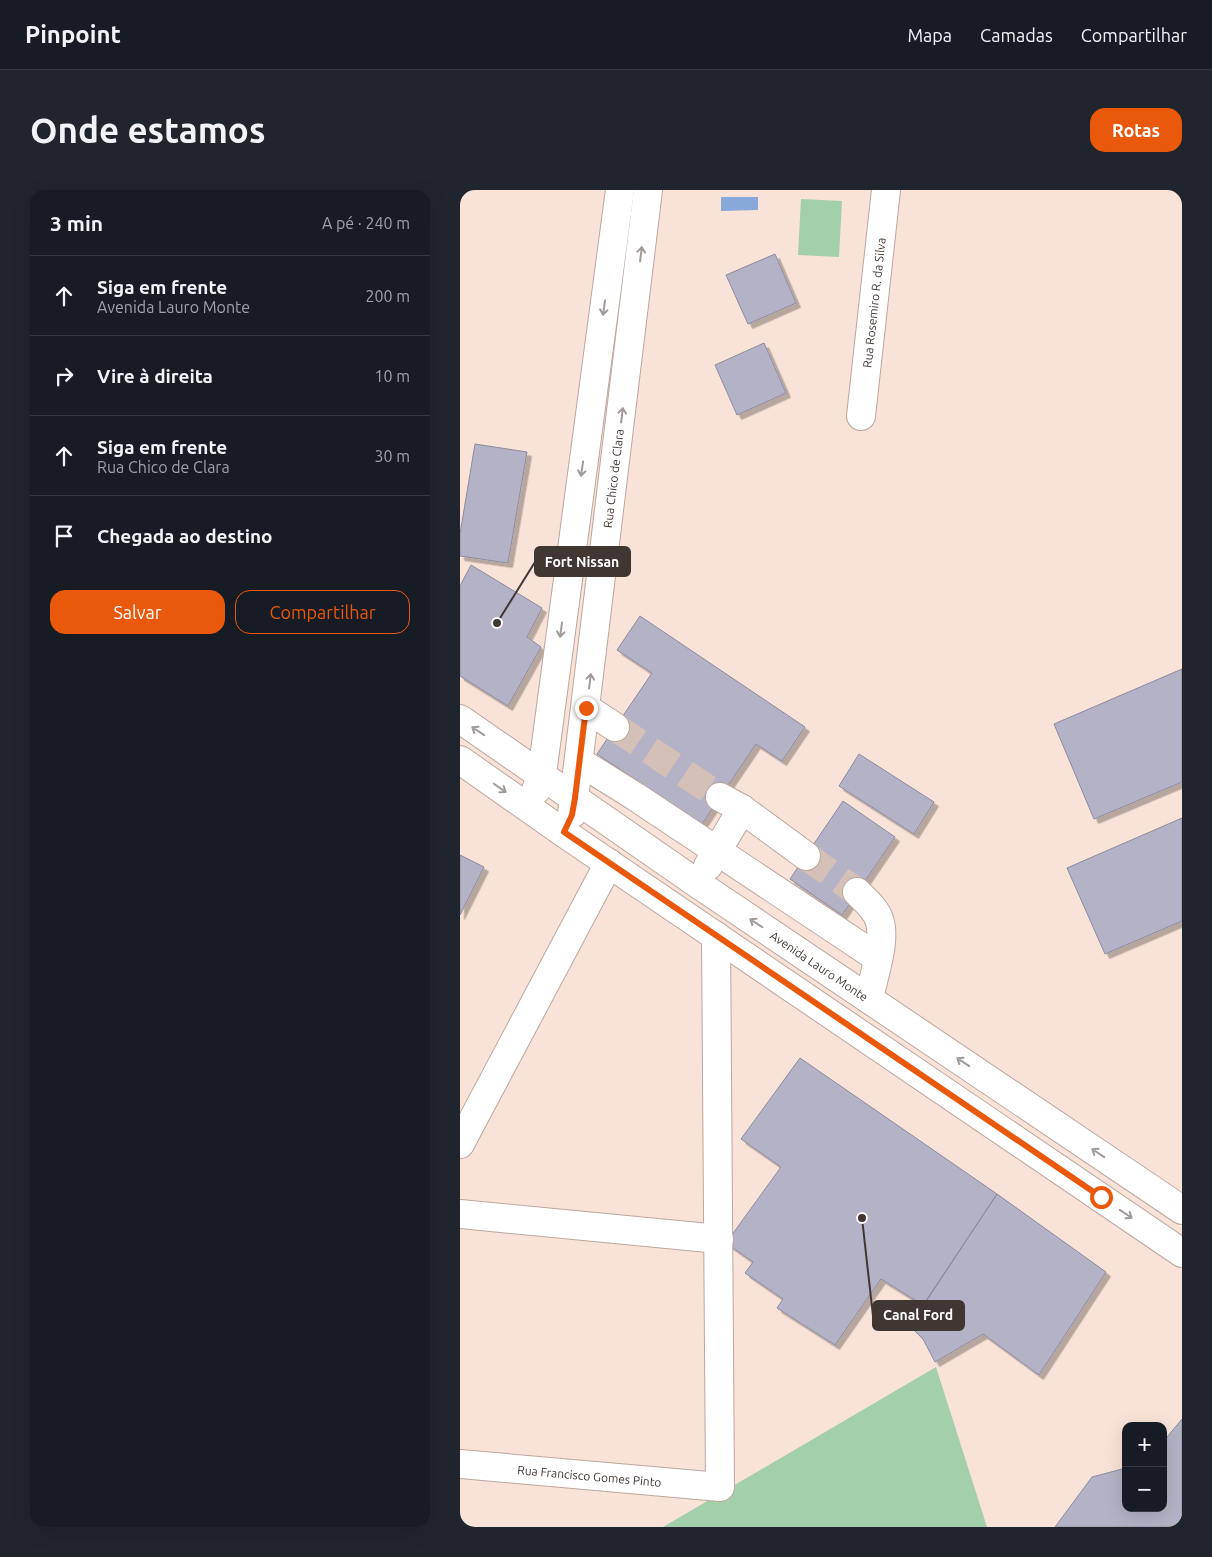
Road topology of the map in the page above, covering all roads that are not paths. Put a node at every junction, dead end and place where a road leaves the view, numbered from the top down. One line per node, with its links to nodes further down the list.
1 (620, 190): 5 (street, one-way to 5)
2 (648, 190): 6 (street, Rua Chico de Clara, one-way to 2)
3 (886, 190): 4 (street, Rua Rosemiro R. da Silva)
4 (861, 416)
5 (573, 540): 6 (street); 12 (street, one-way to 12)
6 (606, 547): 7 (street, Rua Chico de Clara, one-way to 6)
7 (586, 708): 9 (street); 11 (street, Rua Chico de Clara)
8 (460, 719): 12 (street, Avenida Lauro Monte, one-way to 8)
9 (615, 727)
10 (460, 760): 15 (street, one-way to 15)
11 (580, 762): 13 (street); 14 (street, Rua Chico de Clara)
12 (542, 774): 14 (street, Avenida Lauro Monte); 15 (street)
13 (636, 797): 16 (street); 18 (street)
14 (575, 798): 16 (street, Avenida Lauro Monte); 17 (street, Rua Chico de Clara)
15 (528, 808): 17 (street)
16 (618, 828): 21 (street, Avenida Lauro Monte)
17 (564, 832): 20 (street)
18 (717, 852): 19 (street); 21 (street); 24 (street)
19 (806, 856)
20 (609, 863): 23 (street); 26 (street)
21 (698, 884): 25 (street, Avenida Lauro Monte, one-way to 21)
22 (857, 892): 24 (street)
23 (716, 936): 29 (street); 30 (street, one-way to 30)
24 (878, 958): 25 (street)
25 (869, 999): 27 (street, Avenida Lauro Monte, one-way to 25)
26 (460, 1144)
27 (1182, 1210)
28 (460, 1214): 29 (street)
29 (719, 1240): 31 (street, Rua Francisco Gomes Pinto)
30 (1182, 1253)
31 (460, 1464)

